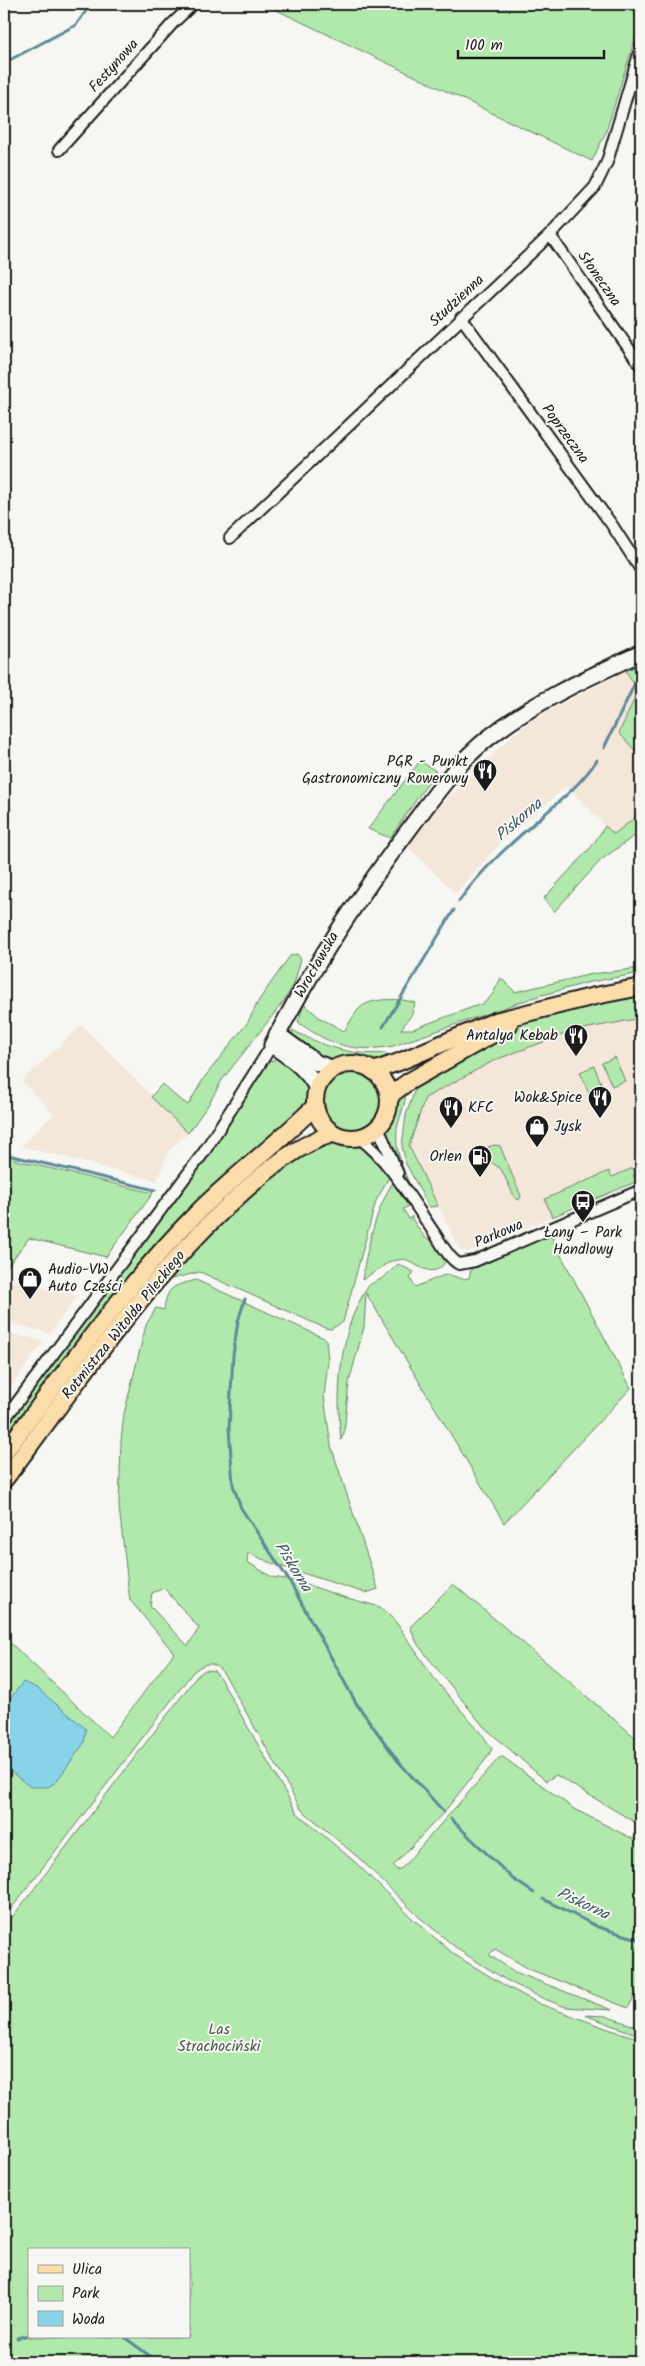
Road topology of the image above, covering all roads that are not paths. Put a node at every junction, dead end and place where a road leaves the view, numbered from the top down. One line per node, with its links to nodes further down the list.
1 (193, 4): 3 (street, Festynowa)
2 (641, 47): 4 (street, Studzienna)
3 (59, 150)
4 (550, 235): 5 (street, Studzienna); 6 (street, Słoneczna)
5 (461, 317): 7 (street, Studzienna); 8 (street, Poprzeczna)
6 (641, 366)
7 (230, 538)
8 (641, 570)
9 (641, 652): 12 (main road, Wrocławska)
10 (641, 987): 11 (main road)
11 (538, 1010): 14 (main road); 16 (main road)
12 (275, 1039): 13 (main road); 15 (main road); 23 (street, Wrocławska)
13 (334, 1069): 14 (main road); 15 (main road)
14 (373, 1071): 16 (main road)
15 (317, 1089): 17 (main road)
16 (389, 1100): 18 (main road)
17 (315, 1106): 19 (main road); 24 (main road, Rotmistrza Witolda Pileckiego)
18 (378, 1127): 20 (main road); 21 (street)
19 (332, 1134): 20 (main road); 25 (main road, Rotmistrza Witolda Pileckiego)
20 (359, 1138): 21 (street)
21 (402, 1184): 22 (street, Parkowa)
22 (641, 1190)
23 (4, 1420)
24 (4, 1453)
25 (4, 1480)

